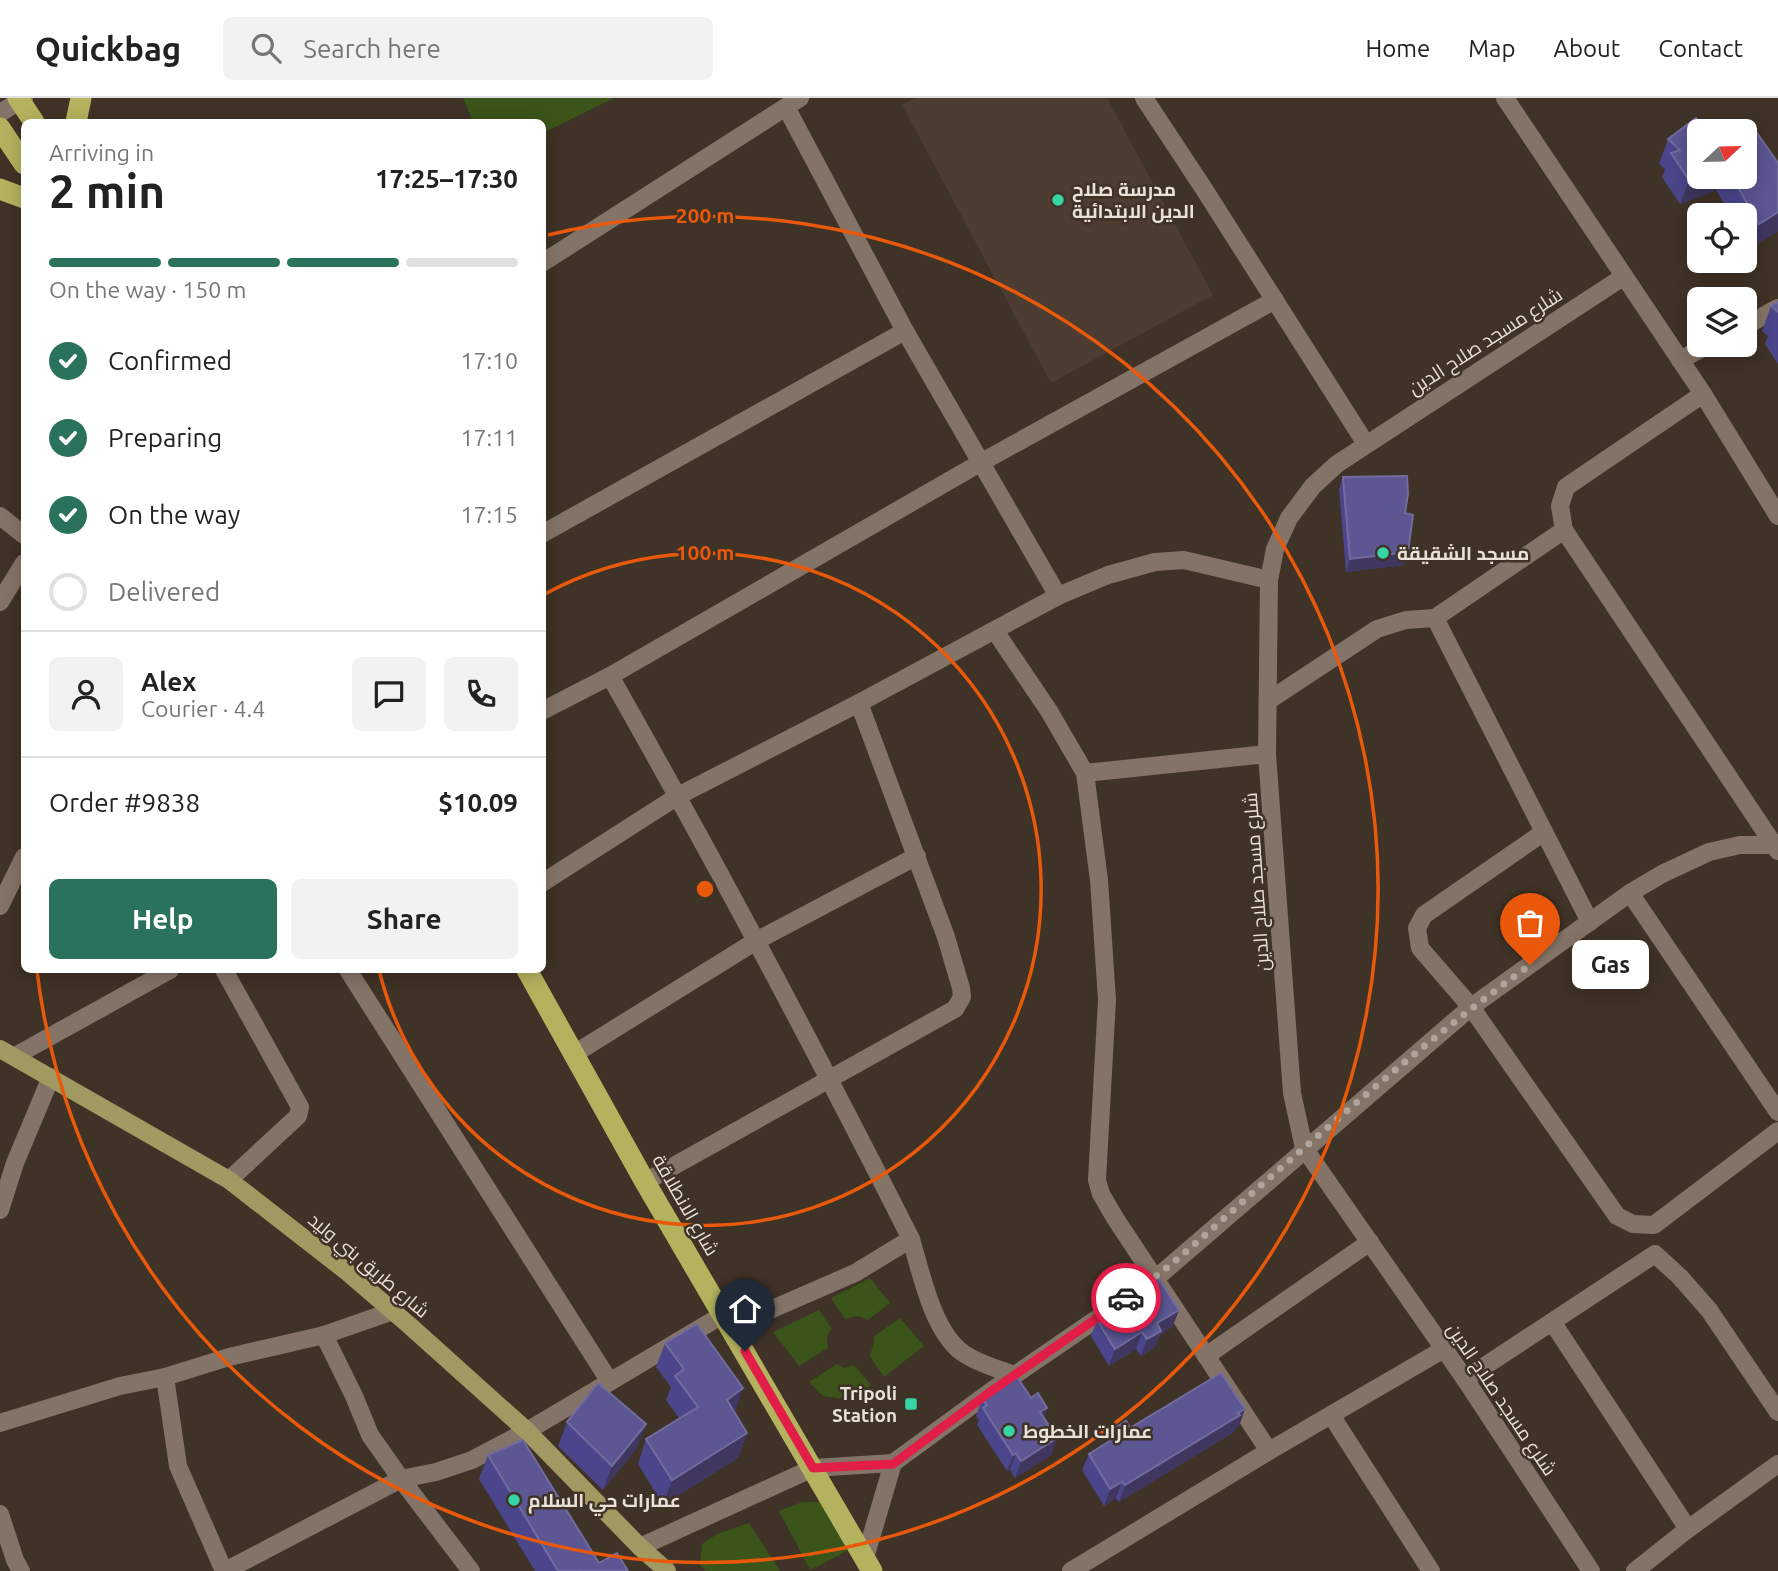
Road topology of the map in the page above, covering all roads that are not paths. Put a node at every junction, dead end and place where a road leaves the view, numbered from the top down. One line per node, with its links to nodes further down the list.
1 (81, 98): 8 (highway)
2 (1144, 98): 15 (street)
3 (1505, 98): 14 (street)
4 (21, 99): 6 (street); 7 (highway)
5 (793, 103): 13 (street); 18 (street)
6 (0, 113)
7 (32, 119)
8 (77, 119)
9 (0, 128): 10 (highway)
10 (21, 160)
11 (0, 189): 12 (highway)
12 (21, 197)
13 (546, 260)
14 (1623, 277): 20 (street); 22 (street, شلرع مسجد صلاح الدين)
15 (1275, 300): 22 (street); 23 (street)
16 (1778, 308): 17 (street)
17 (1757, 319)
18 (905, 331): 23 (street); 27 (street)
19 (1687, 356): 20 (street)
20 (1680, 360): 21 (street)
21 (1703, 394): 25 (street); 26 (street)
22 (1366, 444): 30 (street, شلرع مسجد صلاح الدين)
23 (980, 463): 31 (street); 35 (street)
24 (0, 516): 28 (street)
25 (1778, 516)
26 (1564, 530): 33 (street); 43 (street)
27 (546, 532)
28 (21, 533)
29 (21, 568): 32 (street)
30 (1269, 580): 31 (street); 36 (street, شلرع مسجد صلاح الدين)
31 (1058, 596): 34 (street)
32 (0, 602)
33 (1435, 618): 36 (street); 42 (street)
34 (995, 631): 37 (street); 40 (street)
35 (610, 676): 38 (street); 41 (street)
36 (1268, 701): 39 (street, شلرع مسجد صلاح الدين)
37 (859, 703): 41 (street); 44 (street)
38 (546, 709)
39 (1267, 754): 40 (street); 62 (street, شلرع مسجد صلاح الدين)
40 (1085, 773): 68 (street)
41 (678, 796): 46 (street); 50 (street)
42 (1544, 832): 49 (street); 55 (street)
43 (1777, 847): 47 (street)
44 (916, 856): 50 (street); 59 (street)
45 (21, 863): 48 (street)
46 (546, 880)
47 (1630, 893): 49 (street); 60 (street)
48 (0, 905)
49 (1590, 922): 55 (street)
50 (756, 941): 57 (street); 59 (street)
51 (164, 973): 56 (street)
52 (226, 973): 63 (street)
53 (350, 973): 78 (street)
54 (529, 973): 57 (highway, شارع الانطلاقة)
55 (1471, 1007): 61 (street); 62 (street)
56 (8, 1053): 58 (main road, شارع طريق بني وليد)
57 (574, 1054): 64 (highway, شارع الانطلاقة)
58 (51, 1077): 63 (main road, شارع طريق بني وليد); 65 (street)
59 (831, 1080): 64 (street); 66 (street)
60 (1778, 1112)
61 (1778, 1131)
62 (1304, 1148): 67 (street, شلرع مسجد صلاح الدين); 68 (street)
63 (229, 1180): 69 (main road, شارع طريق بني وليد)
64 (645, 1182): 70 (highway, شارع الانطلاقة)
65 (0, 1210)
66 (911, 1239): 70 (street); 75 (street)
67 (1370, 1242): 73 (street, شلرع مسجد صلاح الدين); 74 (street)
68 (1155, 1279): 74 (street); 75 (street)
69 (393, 1311): 72 (street); 82 (main road, شارع طريق بني وليد)
70 (727, 1321): 78 (street); 86 (highway, شارع الانطلاقة)
71 (1553, 1323): 77 (street); 79 (street); 89 (street)
72 (324, 1335): 76 (street); 87 (street)
73 (1444, 1349): 77 (street, شلرع مسجد صلاح الدين); 80 (street)
74 (1206, 1356): 83 (street)
75 (1014, 1375): 84 (street)
76 (165, 1377): 81 (street); 93 (street)
77 (1465, 1379): 98 (street, شلرع مسجد صلاح الدين)
78 (610, 1382): 82 (street)
79 (1778, 1412)
80 (1331, 1415): 83 (street); 97 (street)
81 (0, 1423)
82 (527, 1431): 87 (street); 90 (main road, شارع طريق بني وليد)
83 (1269, 1451): 96 (street)
84 (893, 1464): 86 (street); 91 (street)
85 (1778, 1464): 89 (street)
86 (813, 1468): 90 (street); 91 (highway, شارع الانطلاقة)
87 (401, 1479): 93 (street); 94 (street)
88 (0, 1514): 92 (street)
89 (1688, 1529): 99 (street)
90 (640, 1546): 95 (main road, شارع طريق بني وليد)
91 (868, 1565)
92 (21, 1571)
93 (225, 1571)
94 (471, 1571)
95 (667, 1571)
96 (1071, 1571)
97 (1431, 1571)
98 (1591, 1571)
99 (1634, 1571)

